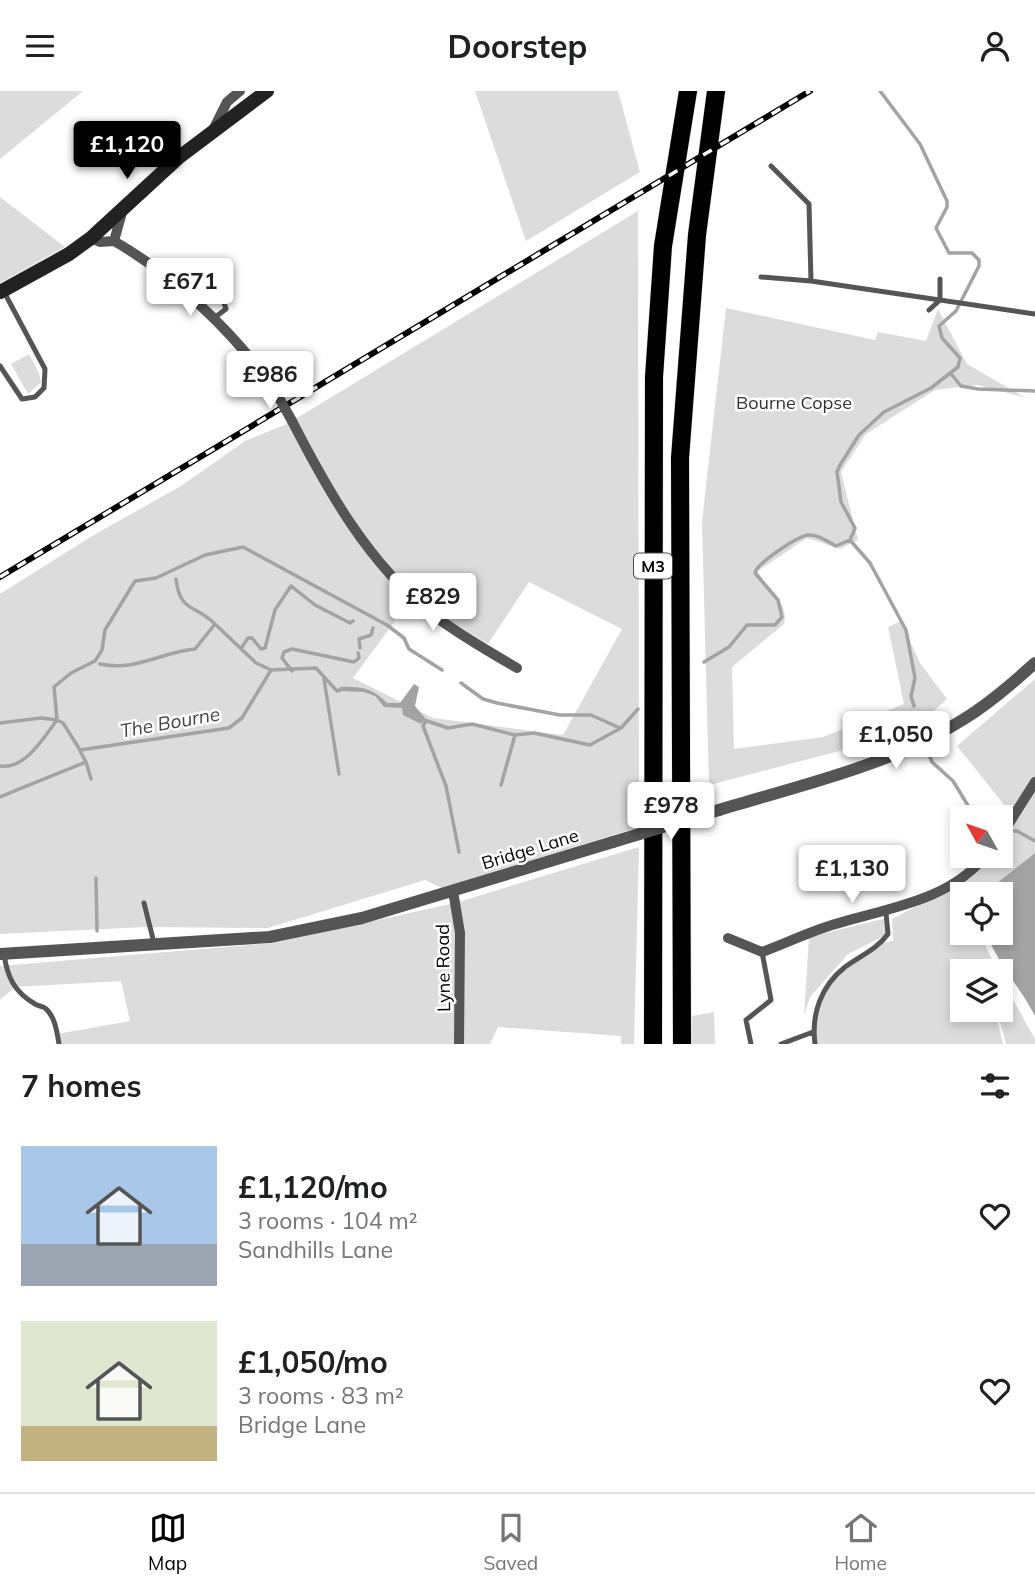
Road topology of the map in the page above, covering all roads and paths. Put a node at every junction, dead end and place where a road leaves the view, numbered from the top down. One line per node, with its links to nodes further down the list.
1 (240, 91): 5 (street)
2 (267, 91): 5 (main road)
3 (688, 91): 35 (highway, M3)
4 (716, 91): 36 (highway, M3)
5 (212, 131): 7 (main road)
6 (771, 166): 12 (lane)
7 (123, 209): 8 (main road); 9 (street)
8 (91, 238): 9 (street); 13 (main road)
9 (114, 241): 14 (street)
10 (761, 277): 12 (lane)
11 (940, 279): 15 (lane)
12 (811, 281): 15 (lane)
13 (2, 291): 19 (lane)
14 (190, 297): 18 (street); 18 (lane)
15 (940, 300): 16 (lane); 17 (lane)
16 (929, 310)
17 (1035, 314)
18 (214, 319): 21 (street, bridge)
19 (0, 366)
20 (1035, 663): 25 (street, Bridge Lane, bridge)
21 (517, 668)
22 (1035, 782): 23 (street)
23 (1013, 817)
24 (976, 868): 27 (street)
25 (453, 891): 29 (street, Bridge Lane); 34 (street, Lyne Road)
26 (144, 904): 29 (lane)
27 (887, 913): 30 (street); 32 (lane)
28 (728, 938): 30 (street)
29 (155, 946): 31 (street, Bridge Lane)
30 (762, 952): 37 (lane)
31 (2, 954): 33 (lane)
32 (813, 1032): 38 (lane); 39 (lane)
33 (59, 1044)
34 (459, 1044)
35 (653, 1044)
36 (682, 1044)
37 (751, 1044)
38 (780, 1044)
39 (815, 1044)

